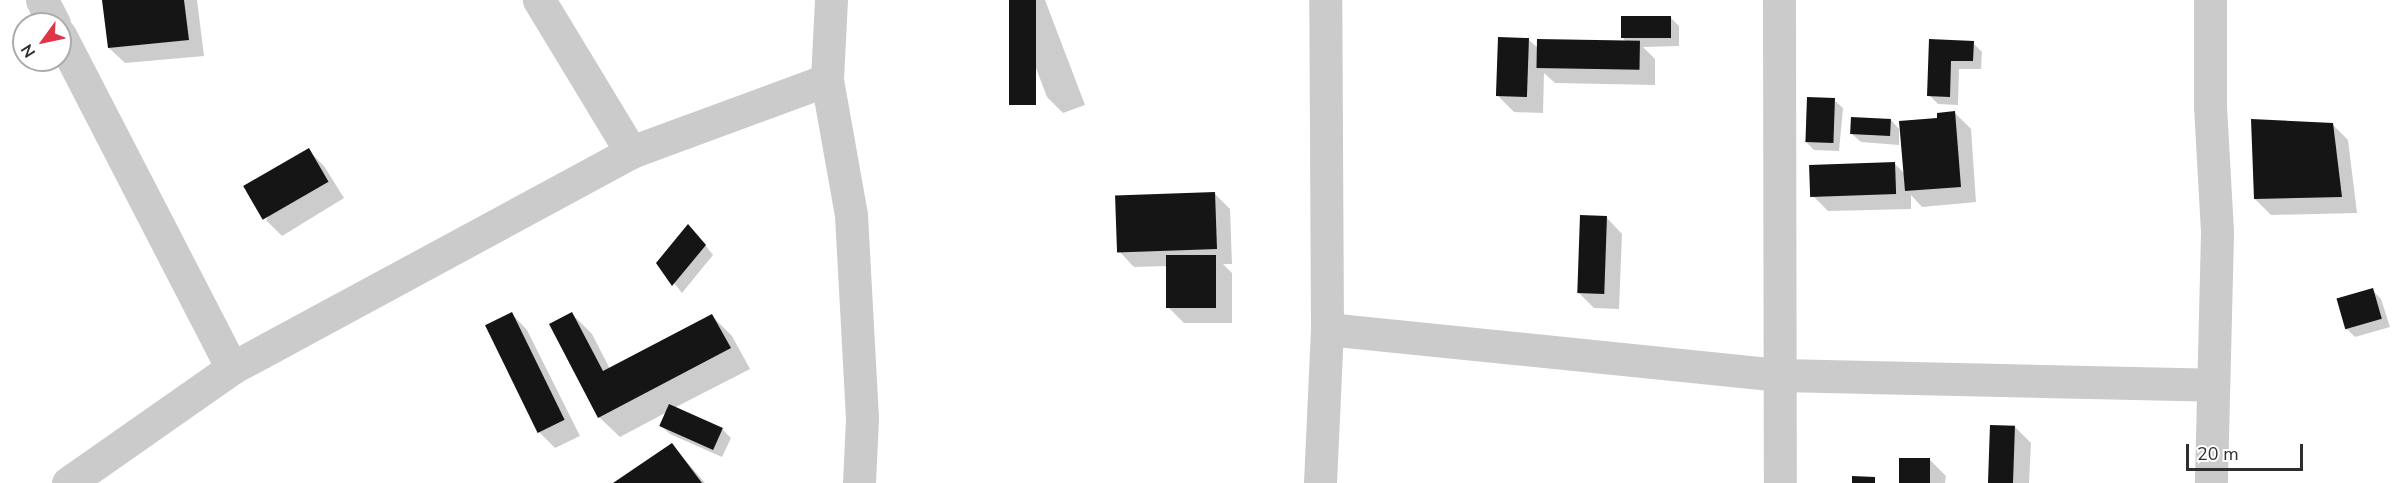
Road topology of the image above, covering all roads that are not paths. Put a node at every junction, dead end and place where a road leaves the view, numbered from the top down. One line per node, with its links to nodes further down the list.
1 (539, 0): 8 (street)
2 (831, 0): 7 (street)
3 (1325, 0): 9 (street)
4 (1779, 0): 11 (street)
5 (2210, 0): 12 (street)
6 (72, 58): 10 (street)
7 (827, 80): 8 (street); 14 (street)
8 (631, 152): 10 (street)
9 (1327, 328): 11 (street); 15 (street)
10 (232, 368): 13 (street)
11 (1781, 375): 12 (street); 16 (street)
12 (2212, 385): 17 (street)
13 (68, 483)
14 (859, 483)
15 (1320, 483)
16 (1780, 483)
17 (2211, 483)

